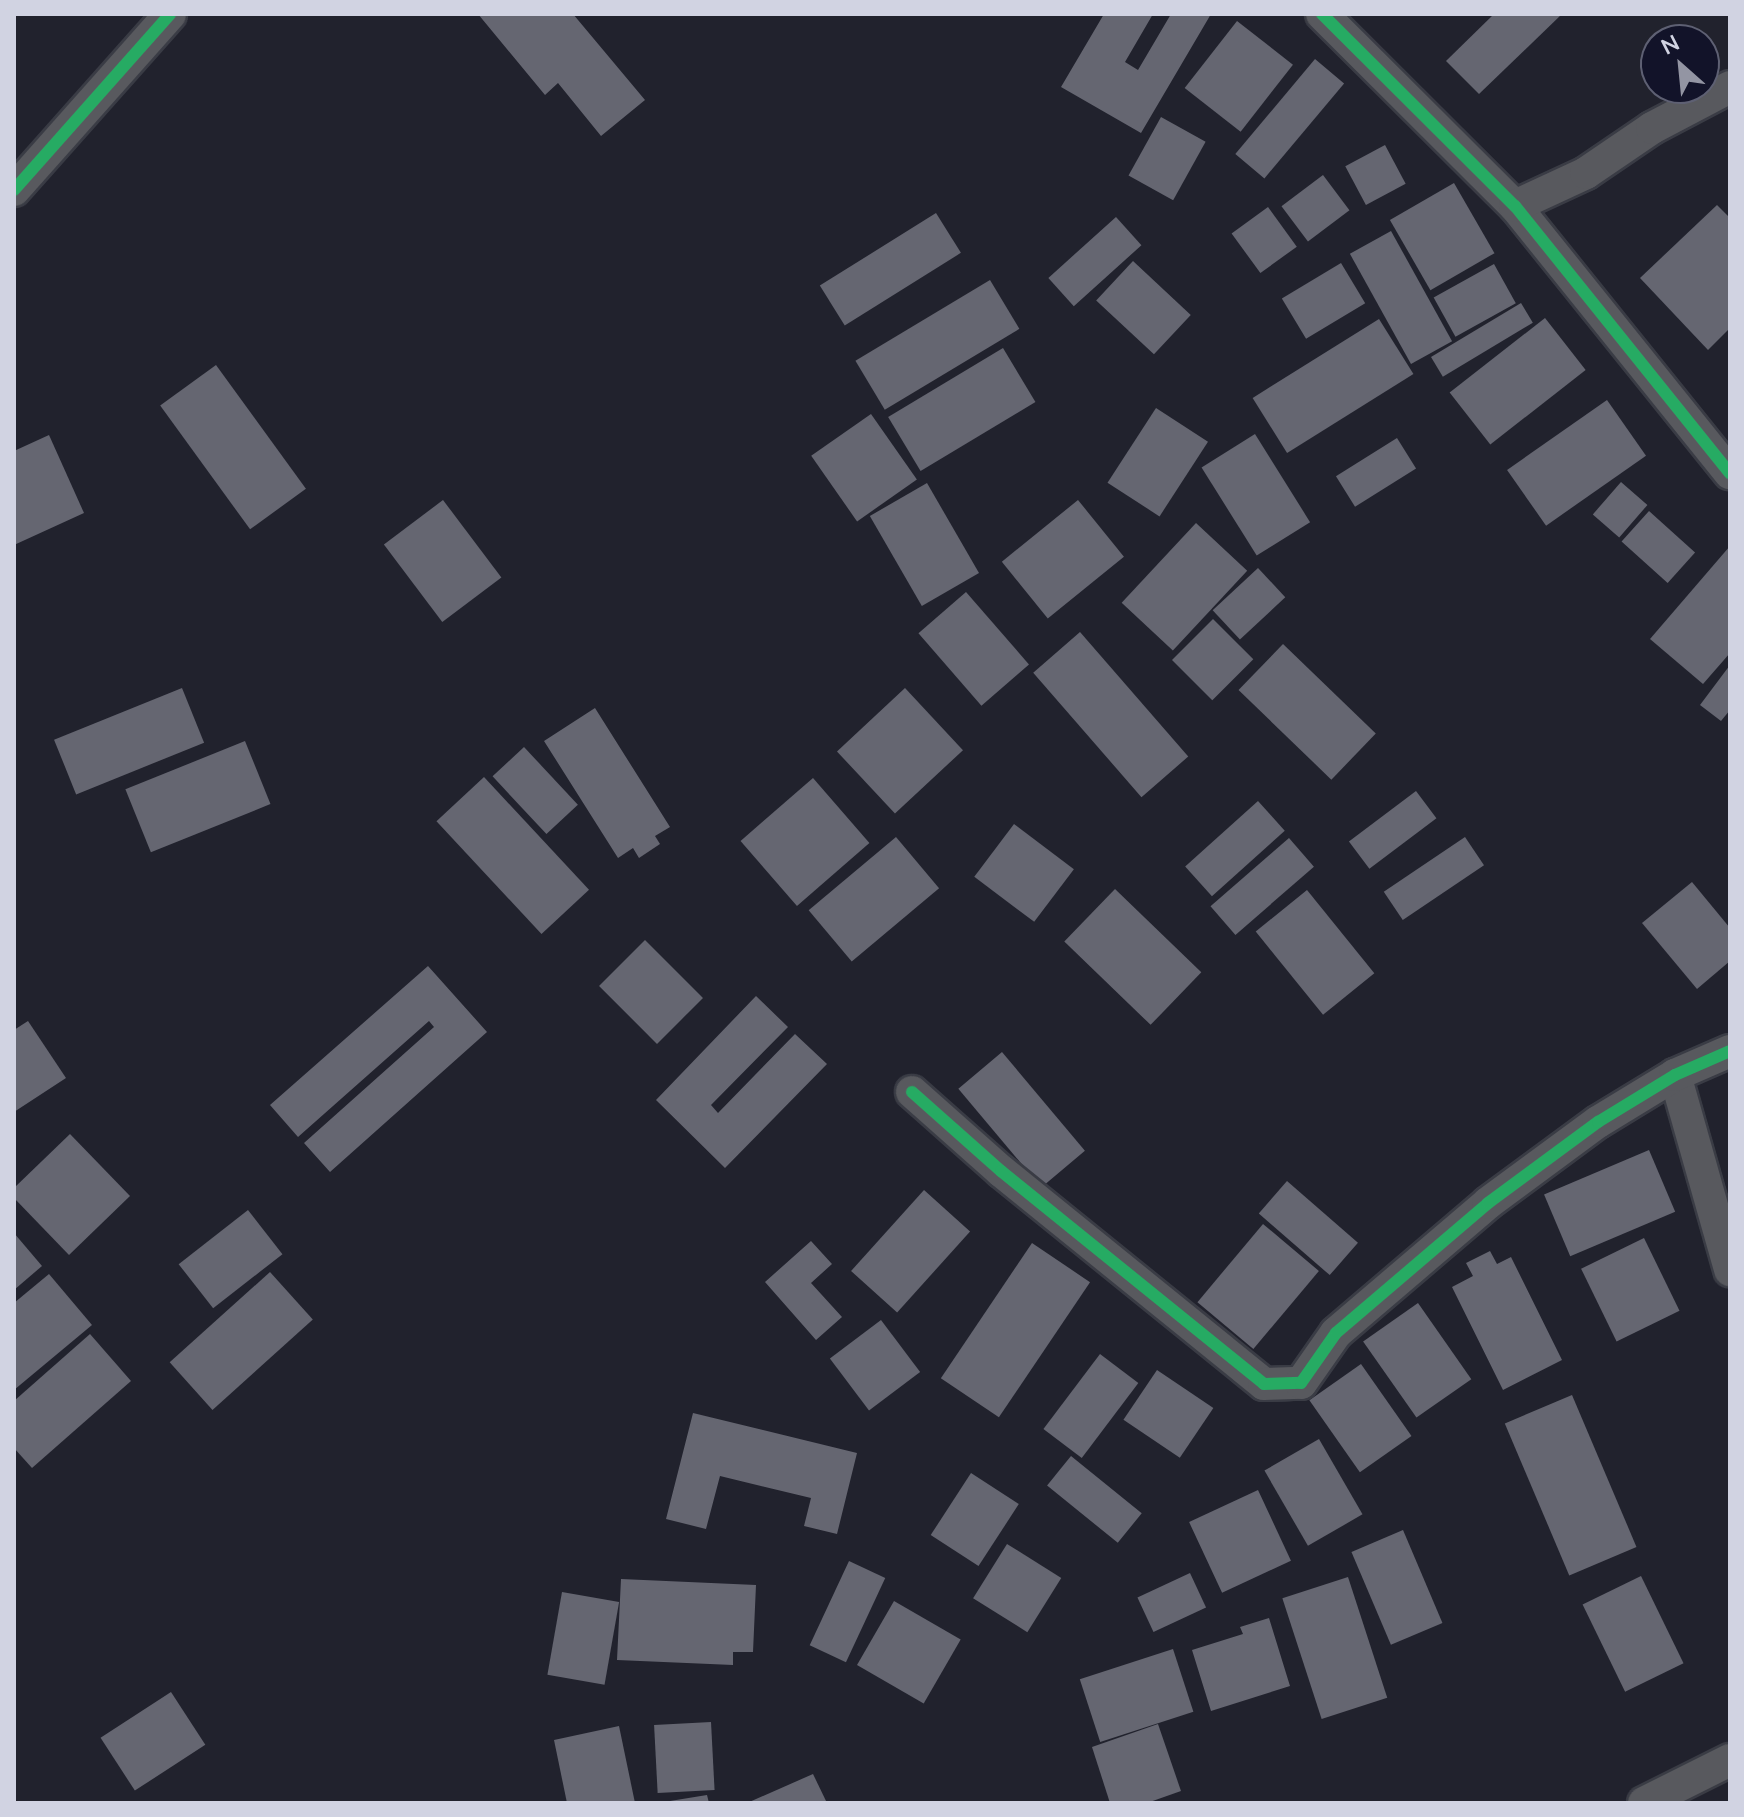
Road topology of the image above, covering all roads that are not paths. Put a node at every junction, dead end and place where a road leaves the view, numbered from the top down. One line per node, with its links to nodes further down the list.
1 (170, 14): 4 (street)
2 (1322, 14): 5 (street)
3 (1730, 87): 5 (street)
4 (14, 190)
5 (1515, 206): 6 (street)
6 (1730, 473)
7 (1730, 1051): 8 (street)
8 (1675, 1075): 9 (street); 10 (street)
9 (912, 1092)
10 (1730, 1270)
11 (1730, 1760): 12 (street)
12 (1644, 1803)

